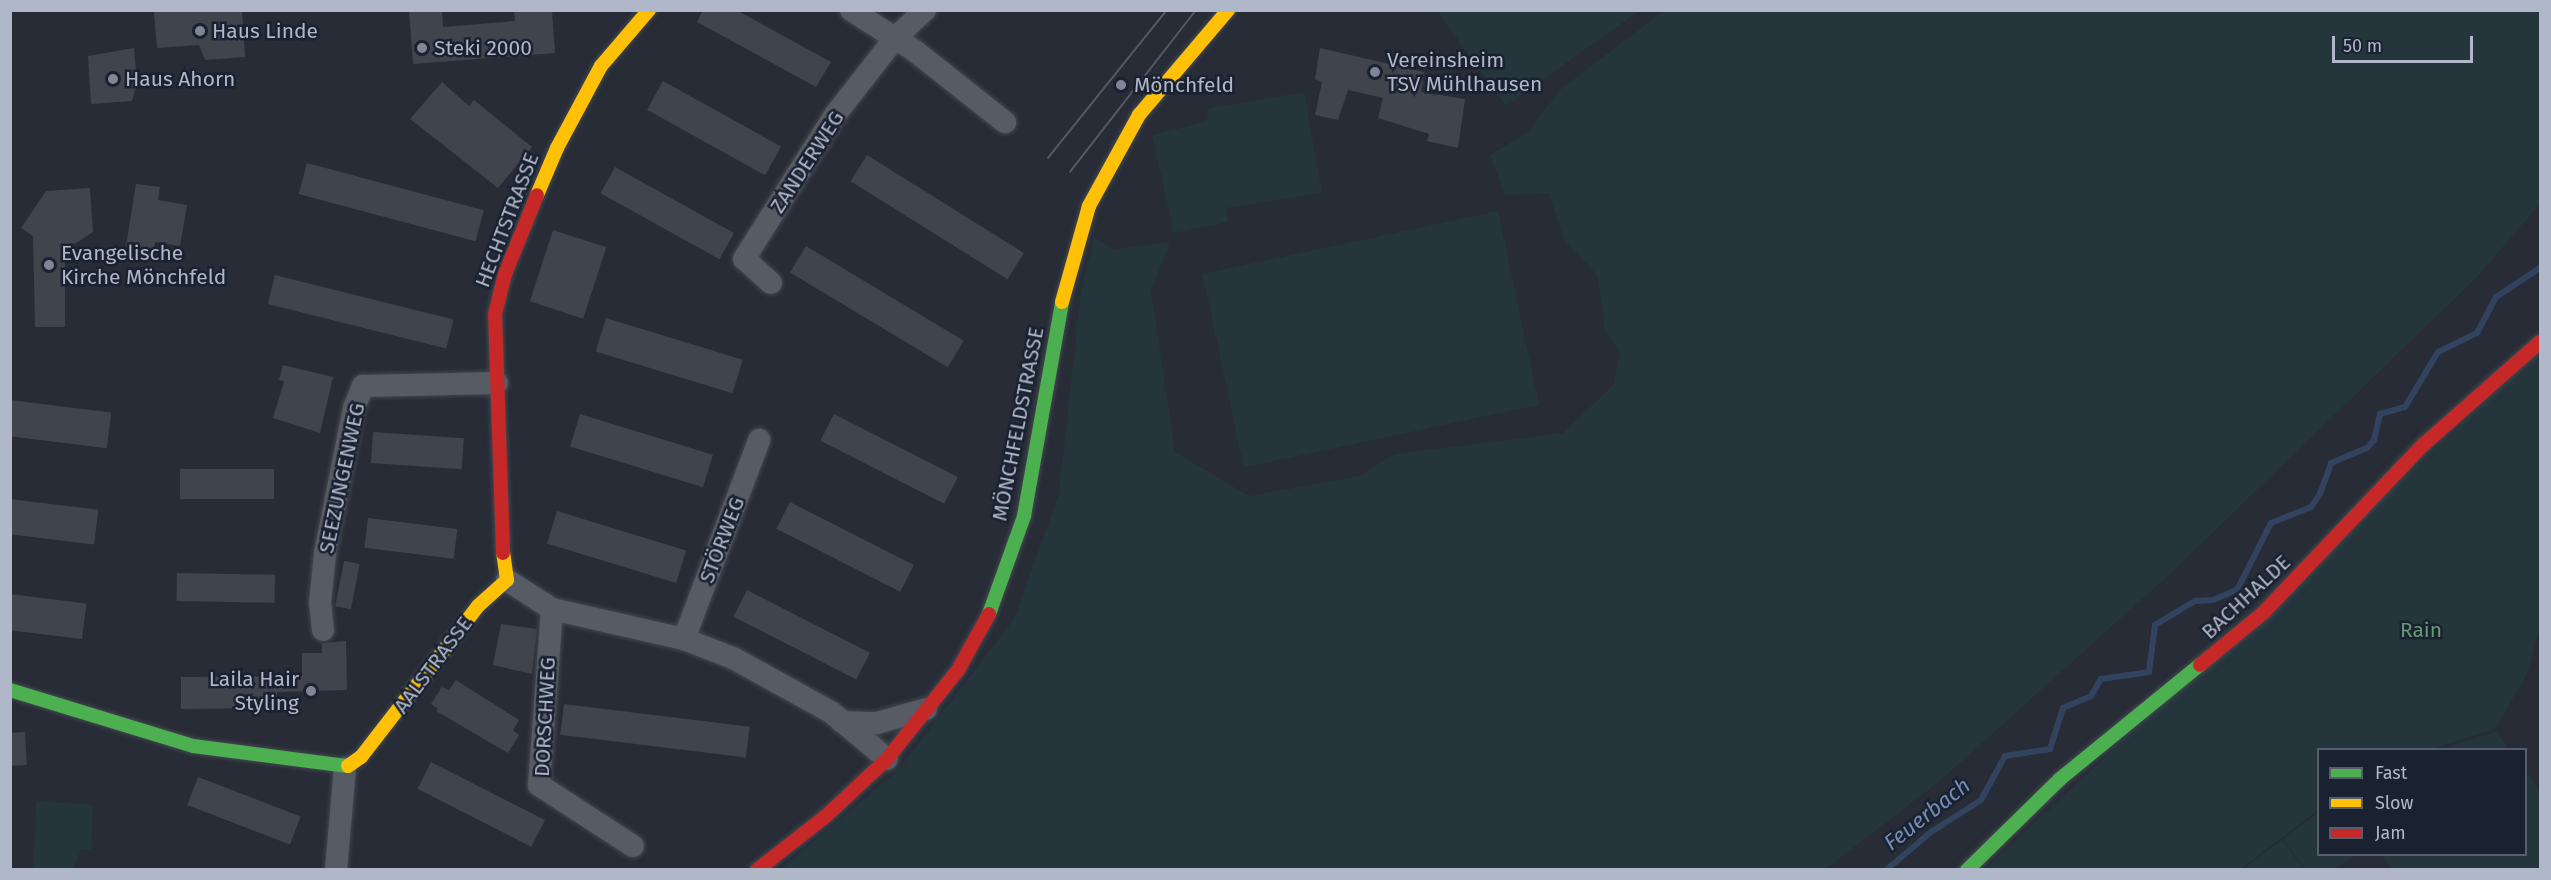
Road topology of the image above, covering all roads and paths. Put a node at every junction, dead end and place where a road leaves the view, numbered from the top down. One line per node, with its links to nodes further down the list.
1 (649, 10): 9 (street, HECHTSTRASSE)
2 (851, 10): 5 (street)
3 (925, 10): 5 (street)
4 (1228, 10): 16 (street, MÖNCHFELDSTRASSE)
5 (895, 38): 6 (street); 7 (street, ZANDERWEG)
6 (1005, 122)
7 (771, 283)
8 (2541, 342): 23 (street, BACHHALDE)
9 (496, 383): 11 (street, HECHTSTRASSE); 13 (street, SEEZUNGENWEG)
10 (759, 440): 14 (street, STÖRWEG)
11 (507, 580): 12 (street); 19 (street, AALSTRASSE)
12 (552, 609): 14 (street); 20 (street, DORSCHWEG)
13 (323, 630)
14 (684, 639): 17 (street)
15 (10, 690): 19 (street)
16 (931, 707): 17 (street); 18 (street, MÖNCHFELDSTRASSE)
17 (842, 722): 18 (street)
18 (887, 759): 22 (street, MÖNCHFELDSTRASSE)
19 (345, 768): 21 (street)
20 (633, 846)
21 (336, 870)
22 (757, 870)
23 (1967, 870)

